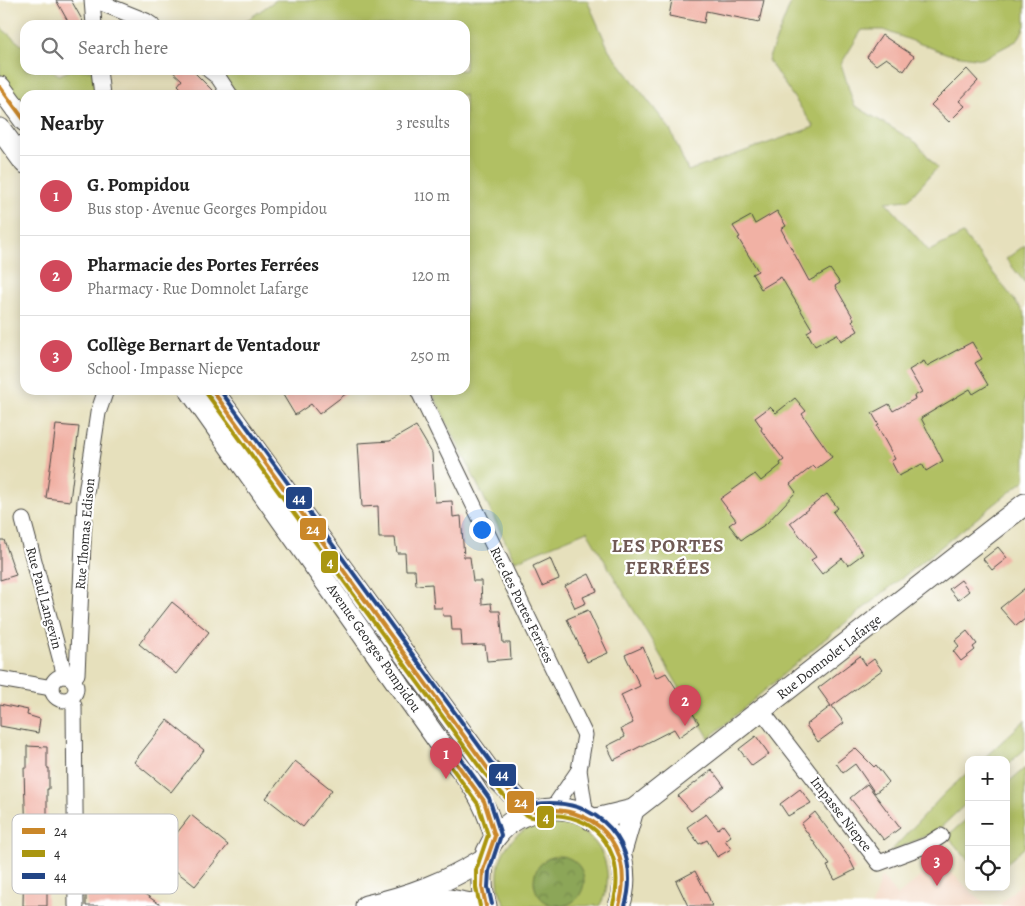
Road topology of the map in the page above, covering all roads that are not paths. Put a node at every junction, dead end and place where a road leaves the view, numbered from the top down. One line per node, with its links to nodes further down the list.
1 (93, 0): 2 (street); 3 (street)
2 (94, 20)
3 (143, 20)
4 (100, 75): 7 (street)
5 (215, 75): 8 (street)
6 (0, 86): 9 (main road)
7 (102, 90)
8 (227, 90)
9 (20, 114)
10 (0, 129): 11 (main road)
11 (20, 156)
12 (104, 395): 18 (street, Rue Thomas Edison)
13 (194, 395): 28 (main road, Avenue Georges Pompidou)
14 (216, 395): 24 (main road, Avenue Georges Pompidou)
15 (420, 395): 23 (street, Rue des Portes Ferrées)
16 (1025, 504): 22 (main road, Rue Domnolet Lafarge)
17 (23, 520): 18 (street, Rue Paul Langevin)
18 (69, 677): 20 (street); 21 (street)
19 (0, 679): 20 (street)
20 (52, 688): 21 (street)
21 (70, 700): 26 (street)
22 (761, 710): 25 (main road, Rue Domnolet Lafarge); 29 (street, Impasse Niepce)
23 (579, 770): 24 (street, Rue des Portes Ferrées); 27 (street, Rue des Portes Ferrées)
24 (543, 810): 27 (main road); 28 (main road)
25 (633, 810): 27 (main road, Rue Domnolet Lafarge); 30 (main road)
26 (75, 814)
27 (589, 818): 30 (main road)
28 (495, 836): 31 (main road)
29 (941, 836)
30 (620, 854): 36 (main road)
31 (484, 859): 32 (main road); 35 (main road)
32 (399, 898): 33 (main road); 34 (main road)
33 (366, 906)
34 (482, 906)
35 (486, 906)
36 (619, 906)

